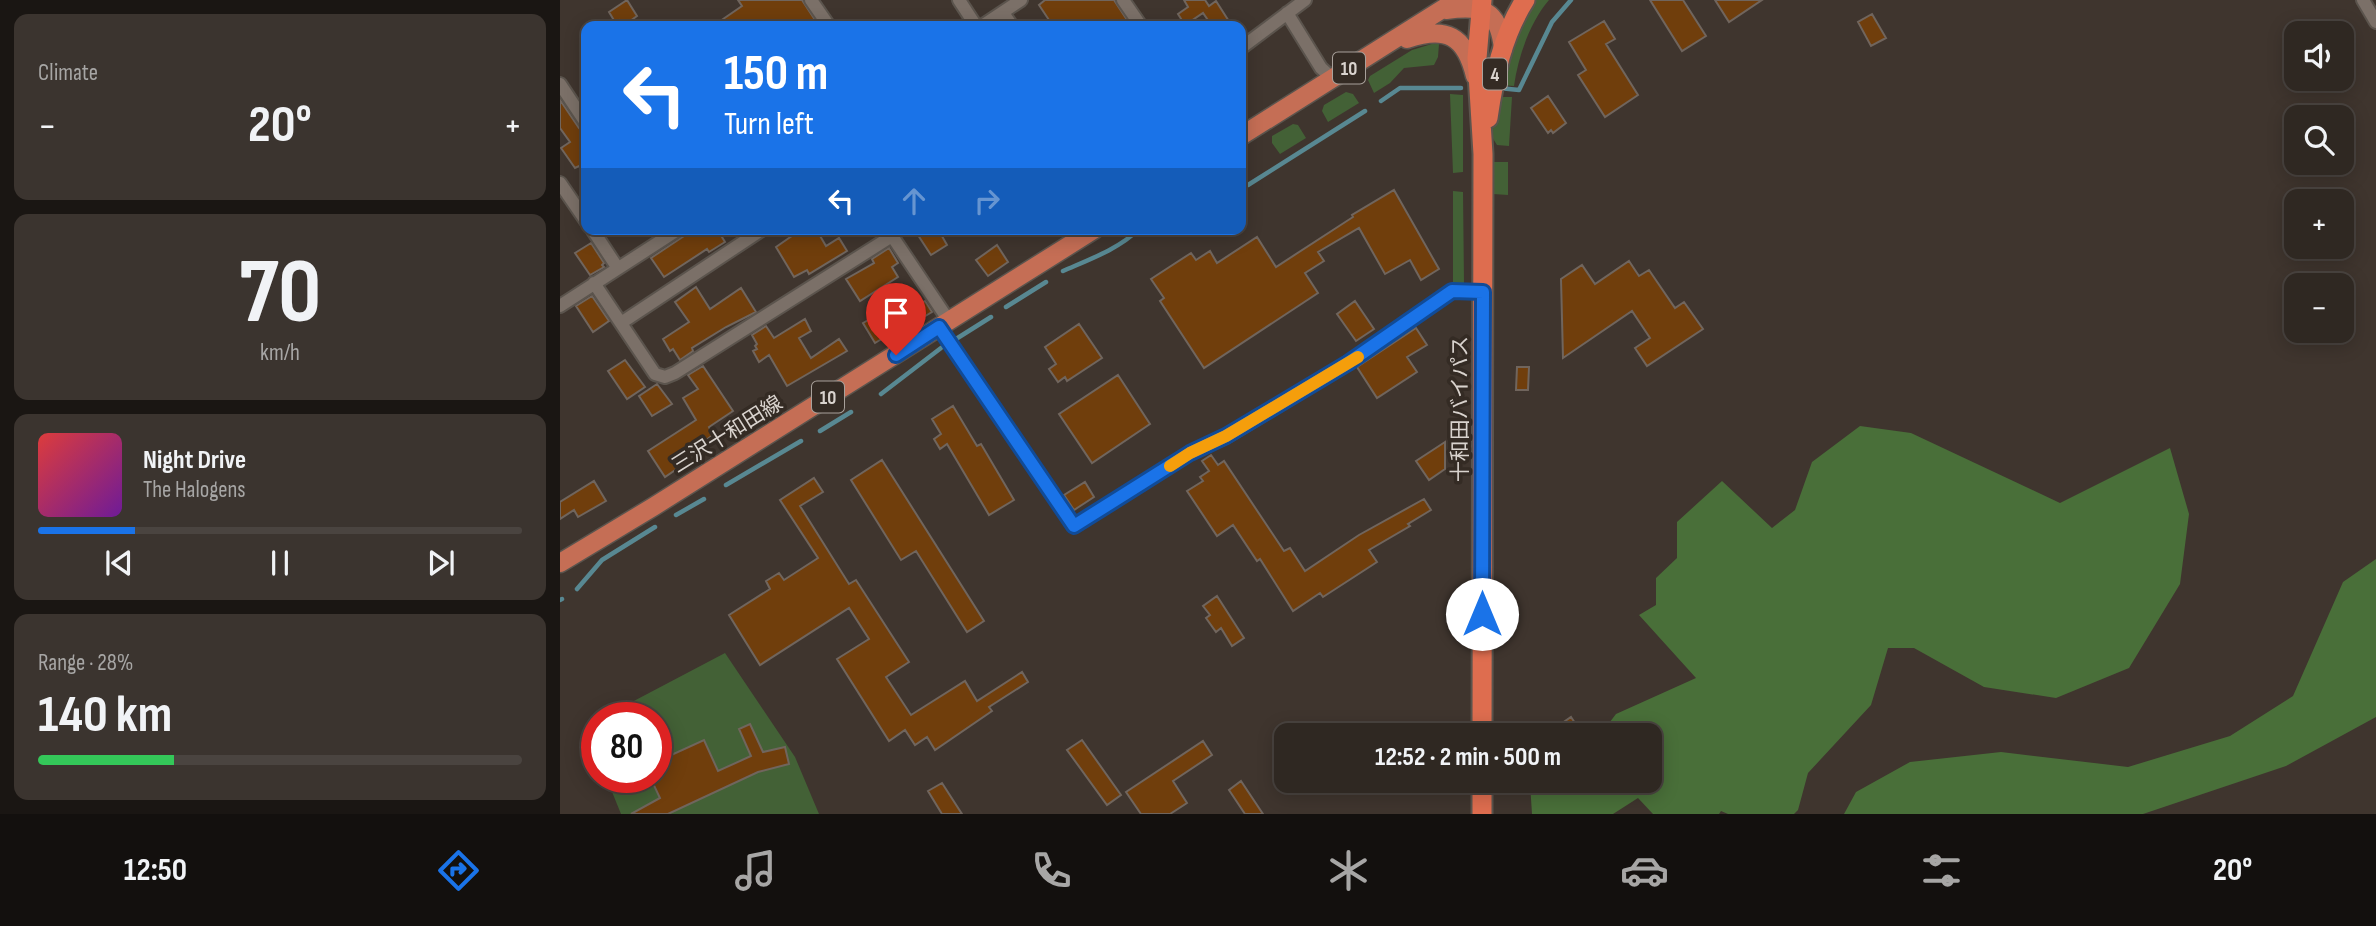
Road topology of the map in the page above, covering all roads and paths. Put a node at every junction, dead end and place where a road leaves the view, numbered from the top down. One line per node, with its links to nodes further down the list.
1 (811, 0): 12 (street)
2 (959, 0): 13 (street)
3 (1021, 0): 10 (street)
4 (1124, 0): 16 (street)
5 (1305, 0): 11 (street)
6 (1525, 0): 20 (highway, 4)
7 (2363, 0): 17 (street)
8 (1450, 5): 9 (main road, 10); 19 (main road, 10)
9 (1481, 5): 20 (main road); 23 (highway, 十和田バイパス / 4)
10 (1003, 13): 14 (street); 15 (street)
11 (1287, 13): 18 (street); 21 (street)
12 (826, 21)
13 (972, 21)
14 (990, 21)
15 (1009, 21)
16 (1138, 21)
17 (2376, 22)
18 (1246, 44)
19 (1383, 47): 21 (main road, 10); 23 (main road, 10)
20 (1503, 49): 26 (highway, 4)
21 (1332, 78): 25 (main road, 10)
22 (560, 84): 24 (street)
23 (1478, 93): 26 (highway, 十和田バイパス / 4)
24 (581, 116)
25 (1246, 133)
26 (1483, 154): 37 (highway, 十和田バイパス / 4)
27 (560, 183): 28 (street)
28 (581, 214)
29 (596, 235): 35 (street)
30 (660, 235): 35 (street)
31 (754, 235): 39 (street)
32 (884, 235): 39 (street)
33 (891, 235): 40 (street)
34 (1085, 235): 40 (main road, 三沢十和田線 / 10)
35 (617, 267): 36 (street)
36 (594, 283): 38 (street); 39 (street)
37 (1483, 292): 40 (street); 42 (highway, 十和田バイパス / 4)
38 (560, 306)
39 (621, 323)
40 (944, 324): 41 (main road, 三沢十和田線 / 10)
41 (560, 563)
42 (1482, 723)
43 (1482, 793): 44 (highway)
44 (1482, 814)

